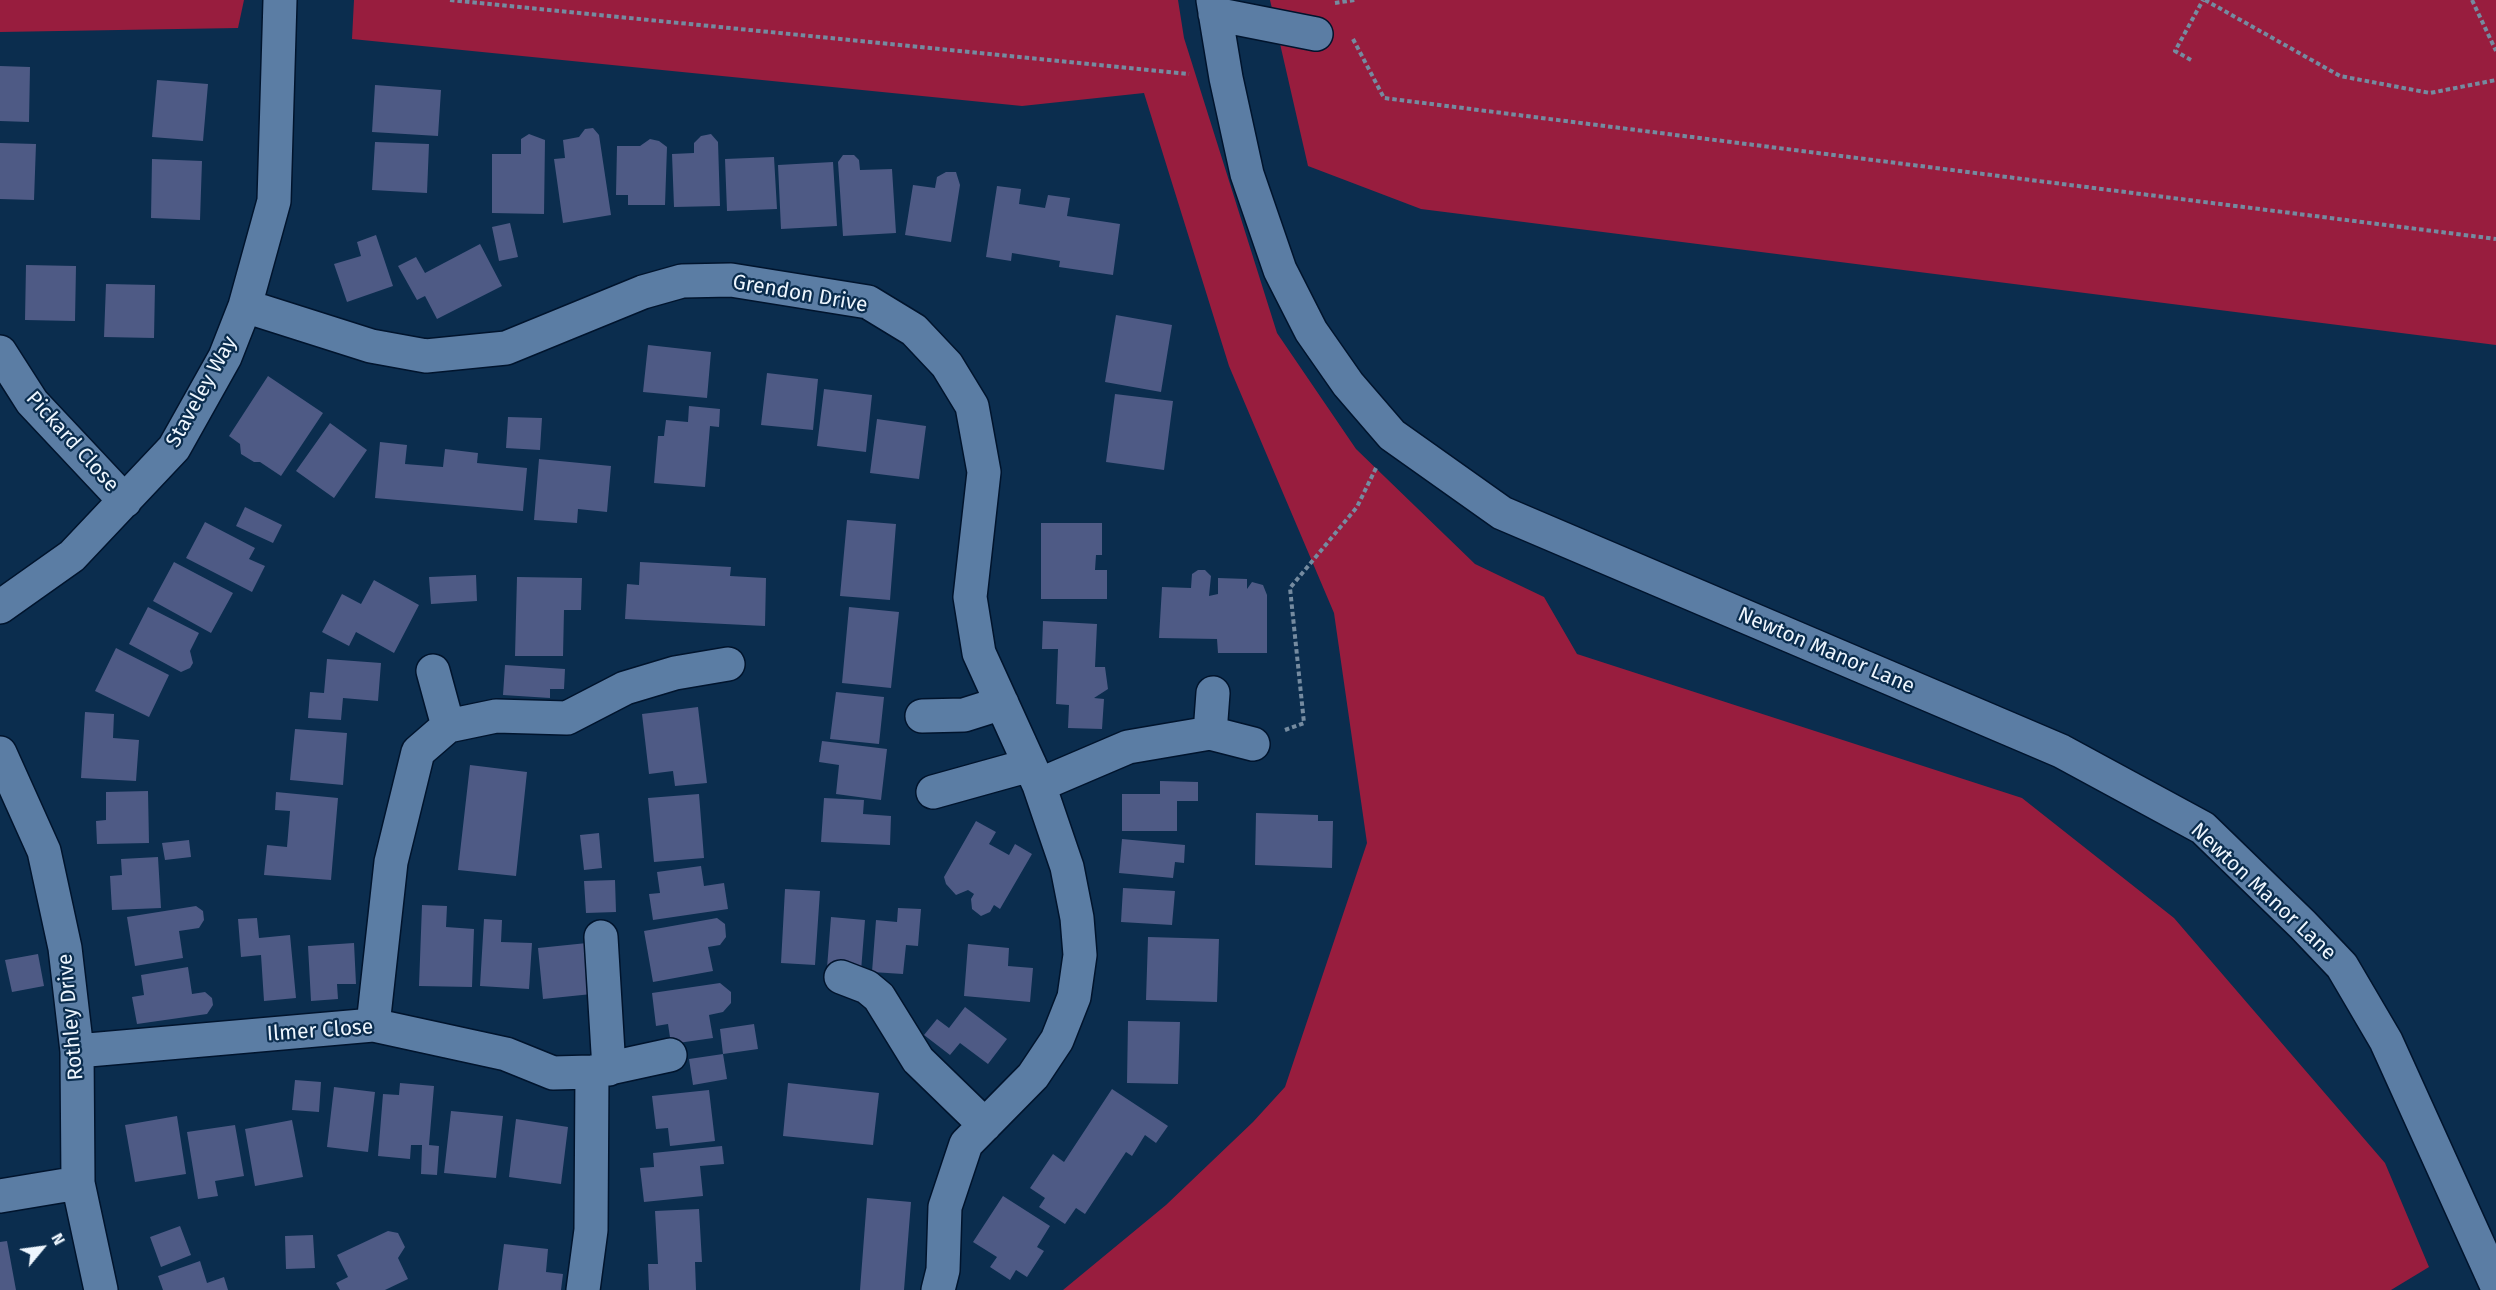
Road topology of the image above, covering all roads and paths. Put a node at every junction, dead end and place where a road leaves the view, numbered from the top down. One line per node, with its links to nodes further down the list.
1 (280, 0): 14 (street, Staveley Way)
2 (450, 0): 11 (path)
3 (1355, 0): 7 (path)
4 (2204, 0): 10 (path); 12 (path)
5 (2472, 0): 9 (path)
6 (1214, 7): 7 (street); 11 (street, Newton Manor Lane)
7 (1327, 24)
8 (1350, 35): 13 (path)
9 (2496, 51)
10 (2191, 60)
11 (1226, 78): 16 (street, Newton Manor Lane)
12 (2496, 80)
13 (2496, 239)
14 (245, 306): 17 (street, Staveley Way); 22 (street, Grendon Drive)
15 (0, 352): 17 (street, Pickard Close)
16 (1392, 435): 26 (path); 39 (street, Newton Manor Lane)
17 (125, 501): 18 (street, Staveley Way)
18 (0, 607)
19 (728, 664): 24 (street)
20 (433, 671): 24 (street)
21 (1213, 693): 25 (street)
22 (1002, 703): 23 (street); 28 (street, Grendon Drive)
23 (922, 716)
24 (448, 726): 32 (street)
25 (1210, 733): 26 (street); 28 (street)
26 (1253, 744)
27 (0, 753): 33 (street, Rothley Drive)
28 (1034, 775): 29 (street); 36 (street, Grendon Drive)
29 (933, 792)
30 (601, 937): 35 (street)
31 (841, 977): 36 (street)
32 (373, 1025): 33 (street, Ilmer Close); 35 (street, Ilmer Close)
33 (77, 1051): 37 (street, Rothley Drive)
34 (670, 1055): 35 (street, Ilmer Close)
35 (600, 1071): 41 (street)
36 (985, 1125): 42 (street, Grendon Drive)
37 (78, 1183): 38 (street); 40 (street, Rothley Drive)
38 (0, 1196)
39 (2496, 1284)
40 (101, 1290)
41 (583, 1290)
42 (938, 1290)

